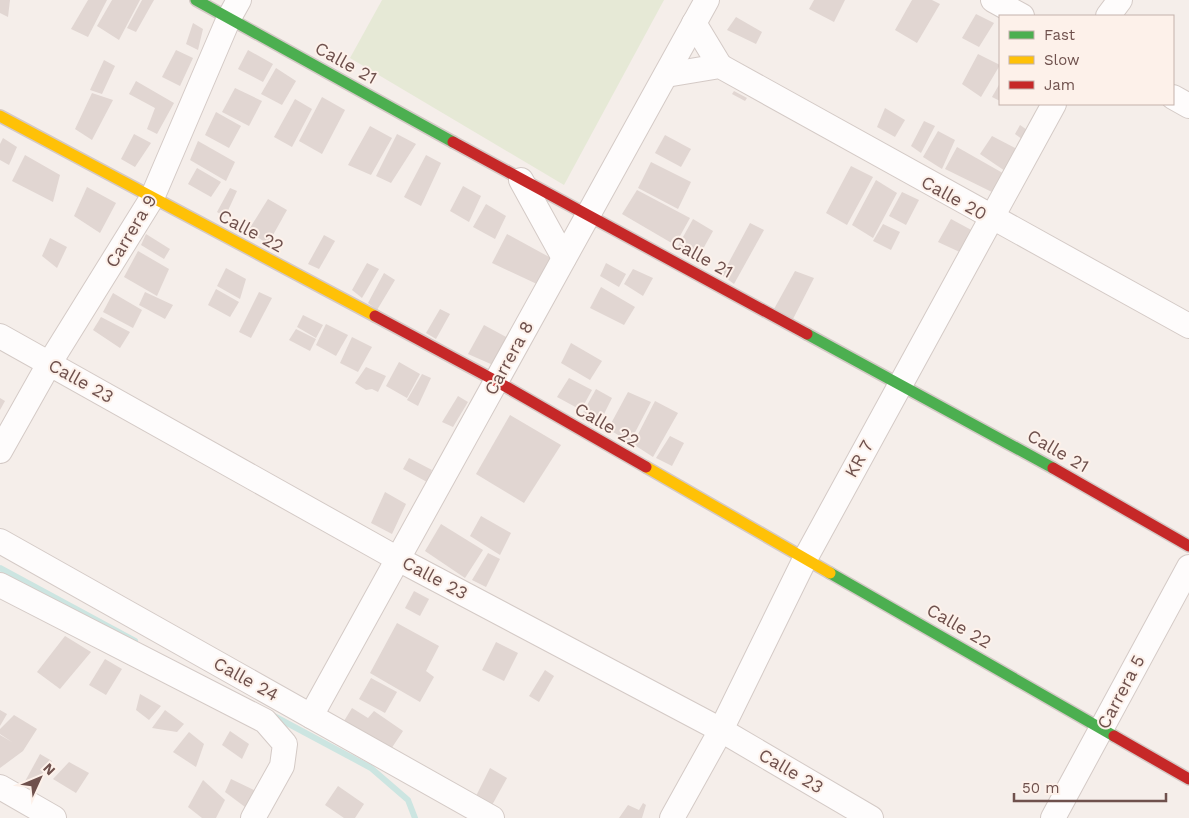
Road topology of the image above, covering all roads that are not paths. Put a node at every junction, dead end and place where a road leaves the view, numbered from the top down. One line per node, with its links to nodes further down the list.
1 (196, 0): 5 (street, Calle 21)
2 (707, 0): 8 (street, Carrera 8)
3 (993, 0): 6 (street)
4 (1120, 0): 7 (street)
5 (234, 9): 15 (street, Calle 21); 16 (street, Carrera 9)
6 (1020, 15)
7 (1109, 15)
8 (694, 23): 9 (street, Calle 20); 10 (street, Carrera 8)
9 (720, 66): 10 (street); 18 (street, Calle 20)
10 (666, 75): 17 (street, Carrera 8)
11 (1174, 98): 13 (street)
12 (1053, 105): 18 (street, KR 7)
13 (1189, 106)
14 (0, 116): 16 (street, Calle 22)
15 (522, 180): 17 (street, Calle 21); 19 (street)
16 (152, 198): 22 (street, Carrera 9); 23 (street, Calle 22)
17 (588, 214): 19 (street, Carrera 8); 24 (street, Calle 21)
18 (992, 219): 20 (street, Calle 20); 24 (street, KR 7)
19 (564, 258): 23 (street, Carrera 8)
20 (1189, 326)
21 (0, 336): 22 (street, Calle 23)
22 (49, 364): 25 (street, Carrera 9); 29 (street, Calle 23)
23 (496, 381): 28 (street, Calle 22); 29 (street, Carrera 8)
24 (900, 385): 27 (street, Calle 21); 28 (street, KR 7)
25 (0, 451)
26 (0, 541): 32 (street, Calle 24)
27 (1189, 546)
28 (805, 558): 33 (street, Calle 22); 34 (street, KR 7)
29 (398, 559): 32 (street, Carrera 8); 34 (street, Calle 23)
30 (1189, 567): 33 (street, Carrera 5)
31 (0, 585): 38 (street, Calle 24)
32 (311, 716): 39 (street, Calle 24)
33 (1102, 727): 35 (street, Calle 22); 42 (street, Carrera 5)
34 (721, 730): 40 (street, KR 7); 41 (street, Calle 23)
35 (1189, 779)
36 (0, 787): 37 (street)
37 (54, 818)
38 (253, 818)
39 (492, 818)
40 (672, 818)
41 (871, 818)
42 (1052, 818)

